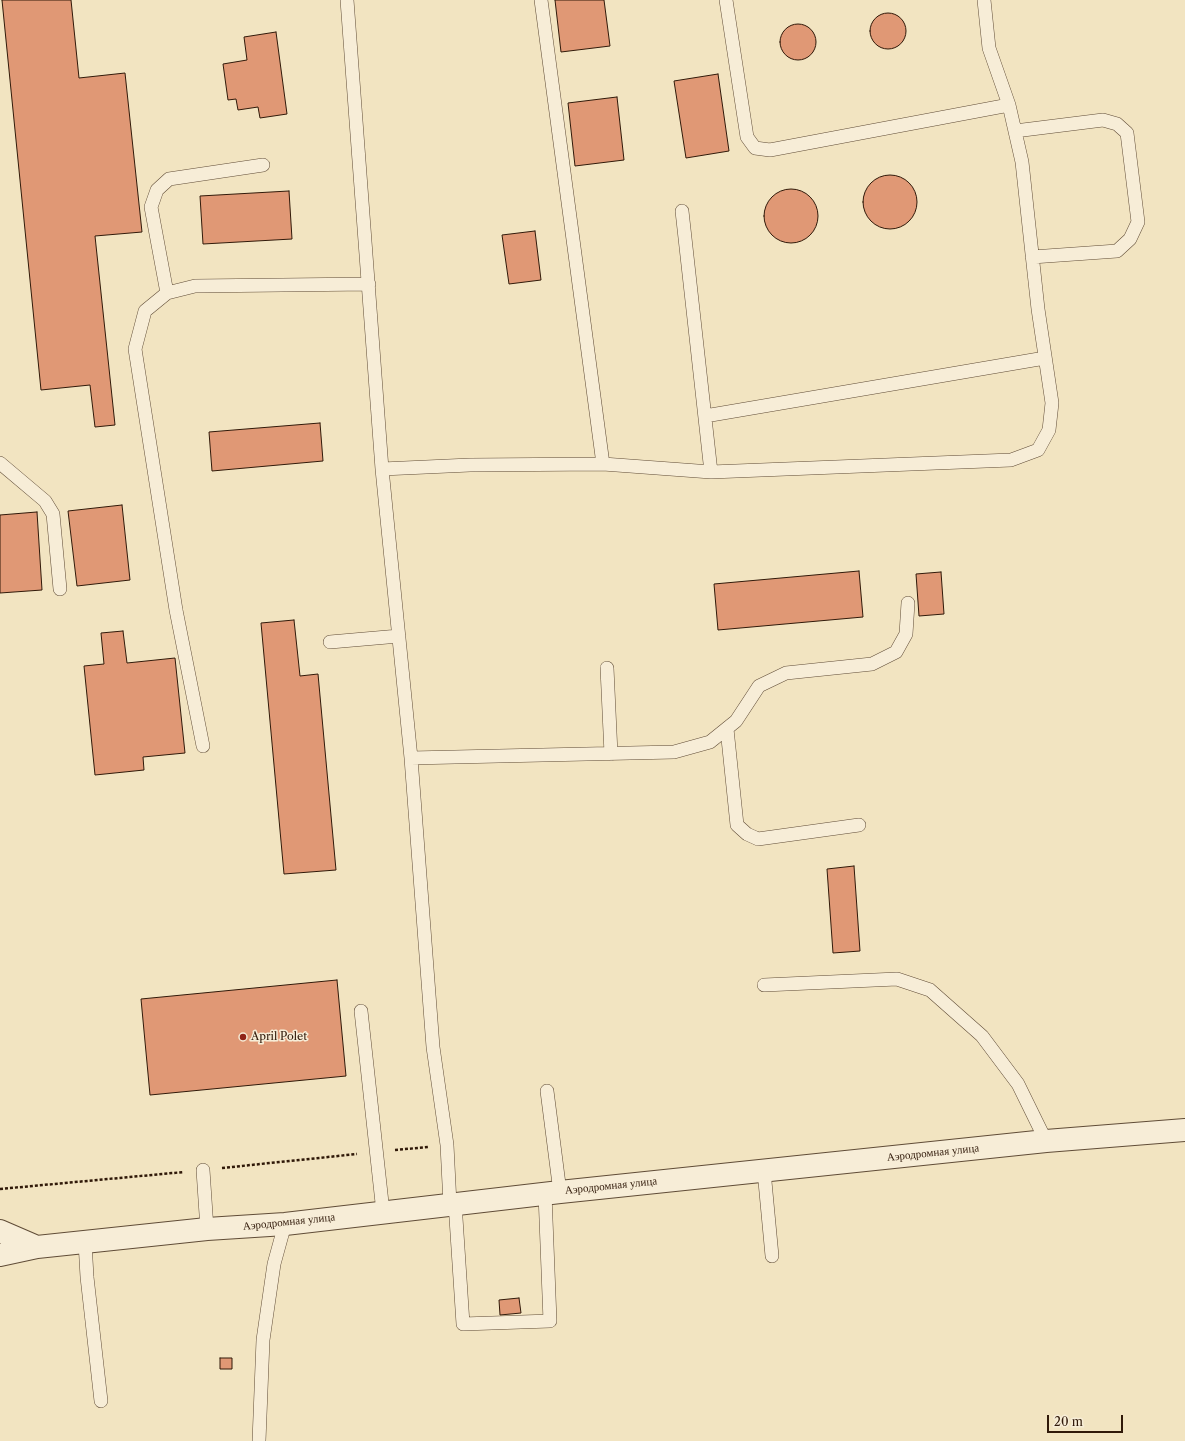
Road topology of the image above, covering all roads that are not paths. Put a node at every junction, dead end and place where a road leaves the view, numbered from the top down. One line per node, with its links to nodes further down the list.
1 (347, 0): 10 (lane)
2 (541, 0): 15 (lane)
3 (726, 0): 5 (lane)
4 (984, 0): 5 (lane)
5 (1009, 105): 6 (lane)
6 (1015, 131): 9 (lane); 9 (lane)
7 (263, 165): 11 (lane)
8 (682, 211): 13 (lane)
9 (1032, 257): 12 (lane)
10 (369, 284): 11 (lane); 16 (lane)
11 (167, 293): 24 (lane)
12 (1045, 358): 13 (lane); 17 (lane)
13 (705, 416): 17 (lane)
14 (0, 463): 18 (lane)
15 (602, 464): 16 (lane); 17 (lane)
16 (382, 469): 20 (lane)
17 (711, 472)
18 (60, 589)
19 (908, 603): 23 (lane)
20 (399, 636): 21 (lane); 26 (lane)
21 (330, 642)
22 (607, 668): 25 (lane)
23 (726, 729): 25 (lane); 27 (lane)
24 (203, 746)
25 (611, 754): 26 (lane)
26 (411, 758): 36 (lane)
27 (859, 825)
28 (764, 985): 32 (lane)
29 (361, 1011): 37 (lane)
30 (548, 1091): 35 (lane)
31 (1185, 1130): 32 (street, Аэродромная улица)
32 (1046, 1141): 34 (street, Аэродромная улица)
33 (203, 1170): 39 (lane)
34 (764, 1171): 35 (street, Аэродромная улица); 45 (lane)
35 (553, 1193): 36 (street, Аэродромная улица); 36 (lane)
36 (452, 1204): 37 (street, Аэродромная улица)
37 (383, 1212): 38 (street, Аэродромная улица)
38 (285, 1224): 39 (street, Аэродромная улица); 48 (lane)
39 (207, 1230): 41 (street, Аэродромная улица)
40 (0, 1231): 43 (street)
41 (85, 1242): 43 (street, Аэродромная улица); 47 (lane)
42 (0, 1245): 43 (street)
43 (37, 1248): 44 (street); 46 (street)
44 (0, 1255)
45 (772, 1256)
46 (0, 1265)
47 (100, 1401)
48 (258, 1441)

